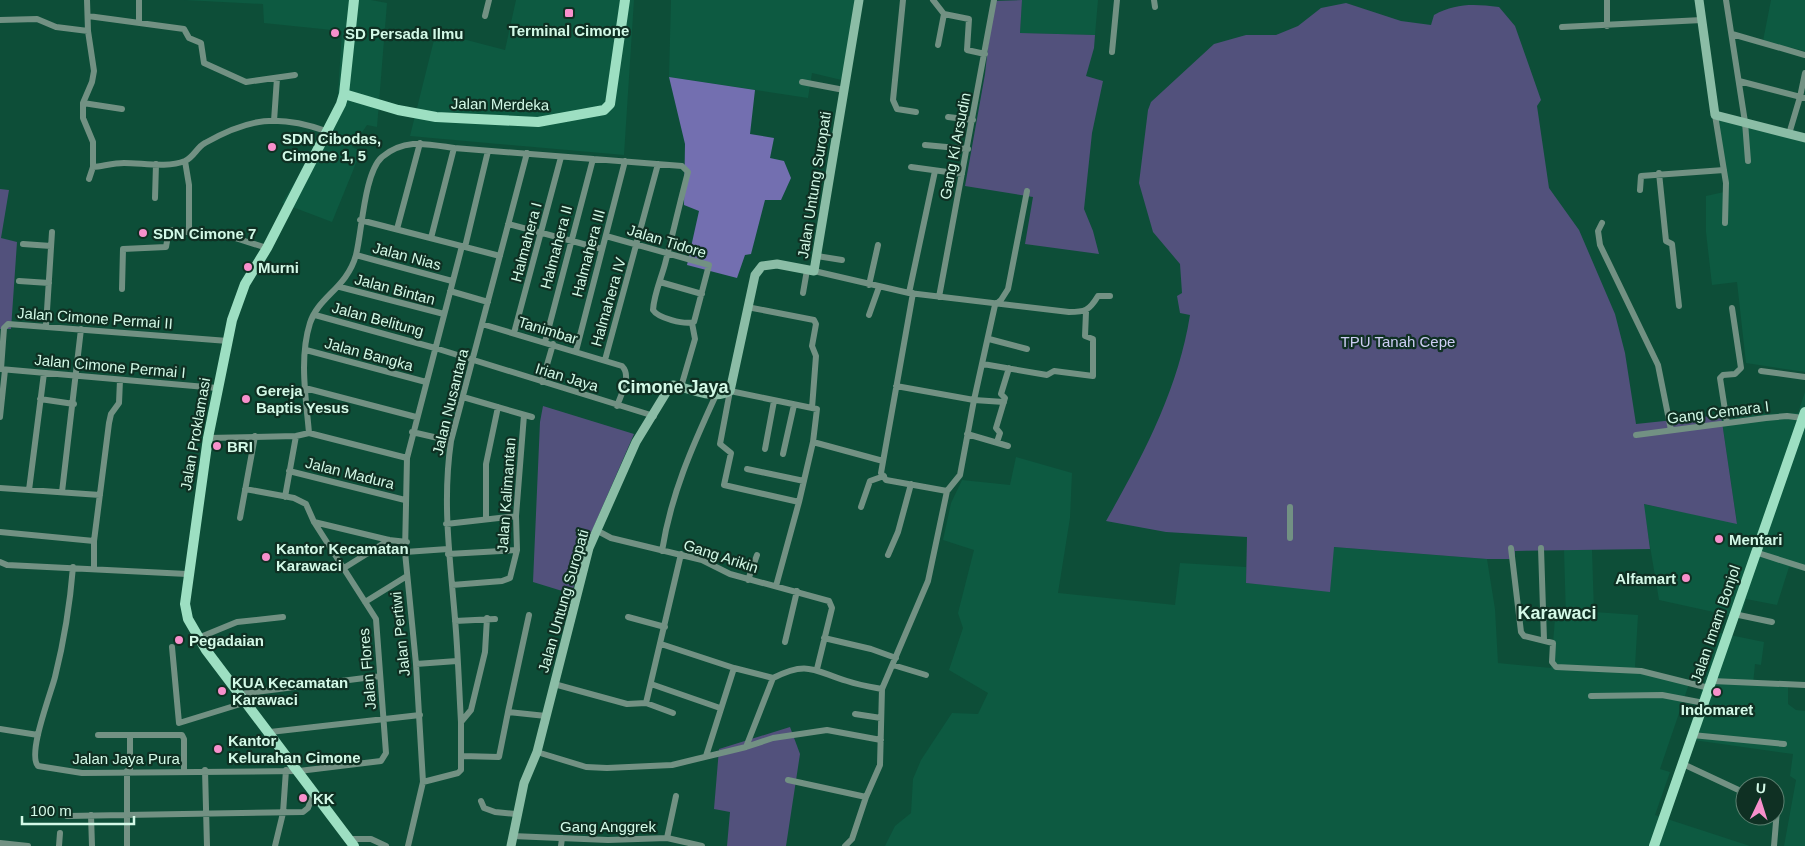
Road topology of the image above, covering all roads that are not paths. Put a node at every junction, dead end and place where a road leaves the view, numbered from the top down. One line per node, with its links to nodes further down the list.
1 (87, 0): 15 (street)
2 (140, 0): 19 (street)
3 (354, 0): 34 (main road, Jalan Proklamasi)
4 (489, 0): 16 (street)
5 (625, 0): 34 (main road, Jalan Merdeka)
6 (860, 0): 33 (street, Jalan Untung Suropati)
7 (903, 0): 38 (street)
8 (933, 0): 14 (street)
9 (994, 0): 26 (street, Gang Ki Arsudin)
10 (1117, 0): 25 (street)
11 (1607, 0): 20 (street)
12 (1699, 0): 18 (street)
13 (1726, 0): 23 (street)
14 (944, 14): 24 (street); 26 (street)
15 (88, 16): 19 (street); 22 (street)
16 (485, 16)
17 (0, 20): 22 (street)
18 (1702, 20): 20 (street); 39 (street)
19 (139, 23): 30 (street)
20 (1607, 26): 21 (street)
21 (1562, 27)
22 (88, 31): 36 (street)
23 (1732, 34): 27 (street); 31 (street)
24 (938, 45)
25 (1112, 52)
26 (985, 54): 41 (street, Gang Ki Arsudin)
27 (1805, 55)
28 (1805, 73): 35 (street)
29 (296, 75): 30 (street)
30 (278, 78): 42 (street)
31 (1739, 81): 35 (street); 43 (street)
32 (802, 82): 33 (street)
33 (844, 90): 91 (street, Jalan Untung Suropati)
34 (344, 94): 44 (main road, Jalan Proklamasi)
35 (1803, 97): 45 (street)
36 (83, 103): 37 (street); 60 (street)
37 (122, 109)
38 (916, 112)
39 (1715, 115): 43 (street); 62 (street)
40 (948, 117): 41 (street)
41 (973, 120): 50 (street, Gang Ki Arsudin)
42 (274, 121): 44 (street); 55 (street)
43 (1745, 122): 45 (street); 57 (street)
44 (326, 131): 86 (main road, Jalan Proklamasi)
45 (1789, 134): 46 (street)
46 (1805, 138)
47 (420, 143): 49 (street); 70 (street); 74 (street)
48 (924, 145): 50 (street)
49 (454, 148): 51 (street); 79 (street)
50 (968, 149): 64 (street, Gang Ki Arsudin)
51 (488, 151): 52 (street); 85 (street, Jalan Pertiwi)
52 (527, 153): 53 (street); 73 (street, Jalan Nusantara)
53 (561, 156): 54 (street); 77 (street, Halmahera I)
54 (593, 159): 56 (street); 80 (street, Halmahera II)
55 (185, 161): 58 (street); 75 (street)
56 (625, 161): 59 (street); 78 (street, Halmahera III)
57 (1748, 161)
58 (156, 164): 60 (street); 69 (street)
59 (658, 164): 82 (street, Halmahera IV); 88 (street)
60 (93, 167): 66 (street)
61 (911, 168): 63 (street)
62 (1724, 170): 65 (street); 72 (street)
63 (935, 171): 64 (street); 104 (street)
64 (962, 174): 107 (street, Gang Ki Arsudin)
65 (1659, 174): 67 (street); 110 (street)
66 (89, 179)
67 (1640, 190)
68 (1027, 191): 109 (street)
69 (155, 198)
70 (360, 220): 74 (street); 89 (street)
71 (1602, 223): 165 (street)
72 (1725, 223)
73 (508, 224): 77 (street); 90 (street, Jalan Nusantara)
74 (397, 229): 79 (street)
75 (189, 231): 86 (street); 101 (street)
76 (52, 232): 84 (street)
77 (542, 232): 80 (street); 121 (street, Halmahera I)
78 (606, 236): 82 (street, Jalan Tidore); 87 (street, Halmahera III)
79 (431, 238): 85 (street)
80 (571, 240): 87 (street); 124 (street, Halmahera II)
81 (23, 244): 84 (street)
82 (637, 245): 88 (street, Jalan Tidore); 131 (street, Halmahera IV)
83 (878, 245): 98 (street)
84 (51, 246): 97 (street)
85 (463, 246): 90 (street); 95 (street, Jalan Pertiwi)
86 (267, 248): 123 (main road, Jalan Proklamasi)
87 (602, 249): 129 (street, Halmahera III)
88 (667, 253): 96 (street); 105 (street, Jalan Tidore)
89 (356, 255): 95 (street, Jalan Nias); 99 (street)
90 (500, 256): 108 (street, Jalan Nusantara)
91 (817, 256): 92 (street); 93 (street, Jalan Untung Suropati)
92 (842, 260)
93 (810, 271): 98 (street); 103 (street); 111 (street, Jalan Untung Suropati)
94 (19, 281): 97 (street)
95 (452, 281): 102 (street, Jalan Pertiwi)
96 (660, 282): 105 (street); 118 (street)
97 (49, 283): 119 (street)
98 (869, 285): 100 (street)
99 (340, 287): 114 (street, Jalan Bintan); 116 (street)
100 (879, 287): 104 (street); 115 (street)
101 (122, 289)
102 (450, 291): 108 (street); 114 (street, Jalan Pertiwi)
103 (803, 293)
104 (911, 293): 107 (street); 142 (street)
105 (702, 294): 118 (street, Jalan Tidore)
106 (1110, 296): 113 (street)
107 (940, 297): 109 (street)
108 (488, 302): 117 (street, Jalan Nusantara)
109 (995, 305): 113 (street); 122 (street)
110 (1679, 306)
111 (747, 307): 146 (street, Jalan Untung Suropati); 157 (street)
112 (1732, 308): 164 (street)
113 (1086, 312): 133 (street)
114 (444, 314): 126 (street, Jalan Pertiwi)
115 (869, 314)
116 (314, 315): 126 (street, Jalan Belitung); 128 (street)
117 (482, 324): 121 (street, Tanimbar); 130 (street, Jalan Nusantara)
118 (692, 324): 143 (street)
119 (46, 326): 120 (street, Jalan Cimone Permai II); 134 (street, Jalan Cimone Permai II)
120 (81, 329): 123 (street, Jalan Cimone Permai II); 137 (street)
121 (514, 333): 124 (street, Tanimbar)
122 (989, 339): 127 (street); 132 (street)
123 (228, 342): 144 (main road, Jalan Proklamasi)
124 (545, 342): 125 (street, Tanimbar)
125 (553, 344): 129 (street, Tanimbar); 141 (street)
126 (435, 348): 130 (street, Jalan Belitung); 140 (street, Jalan Pertiwi)
127 (1027, 349)
128 (306, 350): 140 (street, Jalan Bangka); 145 (street)
129 (576, 351): 131 (street, Tanimbar)
130 (472, 360): 141 (street, Irian Jaya); 148 (street, Jalan Nusantara)
131 (605, 360): 155 (street, Tanimbar)
132 (983, 364): 133 (street); 150 (street)
133 (1009, 368): 152 (street)
134 (2, 369): 136 (street, Jalan Cimone Permai I); 161 (street)
135 (1761, 371): 138 (street)
136 (44, 373): 137 (street, Jalan Cimone Permai I); 149 (street)
137 (77, 377): 139 (street, Jalan Cimone Permai I); 153 (street)
138 (1805, 377)
139 (120, 380): 144 (street, Jalan Cimone Permai I); 191 (street)
140 (426, 382): 162 (street, Jalan Pertiwi)
141 (542, 382): 155 (street, Irian Jaya)
142 (896, 386): 150 (street); 180 (street)
143 (681, 387): 147 (street); 160 (street, Jalan Untung Suropati)
144 (217, 388): 172 (main road, Jalan Proklamasi)
145 (305, 388): 162 (street); 167 (street)
146 (730, 391): 147 (street); 151 (street); 194 (street)
147 (716, 395): 211 (street)
148 (463, 397): 156 (street); 173 (street, Jalan Nusantara)
149 (40, 399): 153 (street); 188 (street)
150 (974, 400): 152 (street); 168 (street)
151 (774, 401): 154 (street); 177 (street)
152 (1004, 402): 175 (street)
153 (74, 404): 190 (street)
154 (794, 405): 157 (street); 178 (street)
155 (618, 406): 160 (street, Irian Jaya)
156 (498, 407): 158 (street); 199 (street)
157 (812, 408): 174 (street)
158 (524, 415): 163 (street); 197 (street, Jalan Kalimantan)
159 (1804, 415): 164 (street, Gang Cemara I); 214 (main road, Jalan Imam Bonjol)
160 (654, 416): 202 (street, Jalan Untung Suropati)
161 (0, 417)
162 (416, 417): 166 (street, Jalan Pertiwi)
163 (532, 417)
164 (1726, 423): 165 (street, Gang Cemara I)
165 (1671, 430): 169 (street, Gang Cemara I)
166 (412, 432): 173 (street); 179 (street, Jalan Pertiwi)
167 (309, 433): 171 (street); 179 (street)
168 (967, 434): 175 (street); 189 (street)
169 (1636, 435)
170 (256, 436): 171 (street); 172 (street); 187 (street)
171 (296, 436): 182 (street)
172 (208, 438): 223 (main road, Jalan Proklamasi)
173 (451, 441): 201 (street, Jalan Nusantara)
174 (813, 442): 180 (street); 184 (street)
175 (997, 442): 176 (street)
176 (1008, 446)
177 (765, 449)
178 (783, 454)
179 (406, 458): 193 (street, Jalan Pertiwi)
180 (883, 461): 183 (street)
181 (747, 469): 184 (street)
182 (289, 471): 192 (street); 193 (street, Jalan Madura)
183 (884, 476): 185 (street); 195 (street)
184 (804, 481): 194 (street)
185 (910, 484): 189 (street); 217 (street)
186 (0, 488): 188 (street)
187 (246, 489): 192 (street, Jalan Flores); 198 (street)
188 (29, 490): 190 (street)
189 (947, 491): 245 (street)
190 (62, 492): 191 (street)
191 (100, 495): 206 (street)
192 (285, 497): 200 (street, Jalan Flores)
193 (405, 500): 207 (street, Jalan Pertiwi)
194 (799, 502): 227 (street)
195 (861, 507)
196 (1290, 507): 204 (street)
197 (516, 516): 199 (street); 210 (street, Jalan Kalimantan)
198 (240, 518)
199 (486, 519): 201 (street)
200 (314, 522): 205 (street); 221 (street, Jalan Flores)
201 (446, 524): 213 (street, Jalan Nusantara)
202 (596, 530): 211 (street, Gang Arikin); 254 (street, Jalan Untung Suropati)
203 (0, 532): 206 (street)
204 (1290, 538)
205 (389, 540): 207 (street); 221 (street)
206 (94, 541): 220 (street)
207 (407, 542): 212 (street, Jalan Pertiwi)
208 (1511, 548): 241 (street)
209 (1541, 548): 241 (street)
210 (517, 550): 213 (street); 226 (street, Jalan Kalimantan)
211 (662, 551): 215 (street, Gang Arikin)
212 (405, 552): 213 (street); 224 (street, Jalan Pertiwi)
213 (448, 552): 226 (street, Jalan Nusantara)
214 (1755, 552): 222 (street); 230 (main road, Jalan Imam Bonjol)
215 (681, 554): 225 (street, Gang Arikin); 238 (street)
216 (757, 555): 225 (street)
217 (888, 555)
218 (0, 562): 219 (street)
219 (73, 567): 220 (street); 275 (street, Jalan Jaya Pura)
220 (94, 568): 223 (street)
221 (344, 568): 229 (street, Jalan Flores)
222 (1805, 568)
223 (187, 574): 239 (main road, Jalan Proklamasi)
224 (407, 576): 229 (street); 247 (street, Jalan Pertiwi)
225 (748, 580): 227 (street, Gang Arikin)
226 (452, 585): 236 (street, Jalan Nusantara)
227 (776, 586): 228 (street, Gang Arikin)
228 (798, 591): 240 (street, Gang Arikin); 242 (street)
229 (365, 602): 252 (street, Jalan Flores)
230 (1734, 614): 237 (street); 256 (main road, Jalan Imam Bonjol)
231 (529, 615): 264 (street)
232 (283, 617): 239 (street)
233 (628, 617): 238 (street)
234 (487, 618): 235 (street); 236 (street); 271 (street)
235 (495, 619)
236 (455, 621): 246 (street, Jalan Nusantara)
237 (1772, 622)
238 (665, 627): 243 (street)
239 (198, 638): 260 (main road, Jalan Proklamasi)
240 (824, 638): 245 (street); 250 (street, Gang Arikin)
241 (1544, 640): 256 (street)
242 (785, 642)
243 (661, 644): 249 (street); 255 (street)
244 (172, 646): 260 (street)
245 (896, 658): 248 (street)
246 (457, 662): 247 (street); 271 (street, Jalan Nusantara)
247 (416, 664): 267 (street, Jalan Pertiwi)
248 (893, 665): 251 (street); 258 (street)
249 (734, 668): 253 (street); 263 (street)
250 (817, 669): 253 (street); 258 (street)
251 (926, 675)
252 (380, 676): 260 (street); 269 (street, Jalan Flores)
253 (773, 678): 280 (street)
254 (554, 684): 261 (street); 268 (street, Jalan Untung Suropati)
255 (651, 684): 261 (street); 263 (street)
256 (1710, 685): 257 (street); 262 (main road, Jalan Imam Bonjol)
257 (1805, 685)
258 (882, 689): 270 (street)
259 (1591, 696): 262 (street)
260 (243, 698): 273 (main road, Jalan Proklamasi)
261 (646, 703): 265 (street)
262 (1704, 703): 274 (main road, Jalan Imam Bonjol)
263 (720, 708): 283 (street)
264 (508, 712): 268 (street); 282 (street)
265 (673, 713)
266 (855, 714): 270 (street)
267 (420, 715): 269 (street); 292 (street, Jalan Pertiwi)
268 (546, 716): 281 (street, Jalan Untung Suropati)
269 (384, 718): 273 (street); 284 (street, Jalan Flores)
270 (881, 718): 278 (street)
271 (460, 722): 282 (street)
272 (0, 729): 275 (street)
273 (270, 732): 288 (main road, Jalan Proklamasi)
274 (1692, 734): 279 (street); 285 (main road, Jalan Imam Bonjol)
275 (38, 735): 289 (street, Jalan Jaya Pura)
276 (98, 735): 277 (street)
277 (130, 735): 289 (street); 290 (street)
278 (881, 740): 280 (street); 296 (street)
279 (1784, 744)
280 (746, 747): 283 (street)
281 (537, 752): 283 (street); 300 (street, Jalan Untung Suropati)
282 (462, 756): 292 (street)
283 (706, 756)
284 (379, 762): 288 (street, Jalan Jaya Pura)
285 (1683, 764): 293 (street); 322 (main road, Jalan Imam Bonjol)
286 (205, 770): 287 (street, Jalan Jaya Pura); 290 (street, Jalan Jaya Pura); 299 (street)
287 (286, 770): 288 (street, Jalan Jaya Pura); 298 (street)
288 (299, 770): 294 (main road, Jalan Proklamasi)
289 (129, 771): 290 (street, Jalan Jaya Pura); 302 (street)
290 (184, 771)
291 (788, 780): 296 (street)
292 (423, 782): 318 (street, Jalan Pertiwi)
293 (1735, 788)
294 (314, 793): 298 (street); 309 (main road, Jalan Proklamasi)
295 (676, 796): 307 (street)
296 (866, 798): 321 (street)
297 (481, 801): 300 (street)
298 (283, 813): 299 (street); 316 (street)
299 (206, 814): 302 (street); 315 (street)
300 (516, 814): 310 (street, Jalan Untung Suropati)
301 (91, 815): 302 (street); 303 (street); 313 (street)
302 (127, 815): 314 (street)
303 (67, 816)
304 (1776, 826): 323 (street)
305 (60, 833): 312 (street)
306 (562, 838): 307 (street, Gang Anggrek); 310 (street, Gang Anggrek); 319 (street)
307 (668, 838): 320 (street, Gang Anggrek)
308 (0, 843): 311 (street)
309 (351, 843): 317 (street)
310 (510, 843)
311 (28, 846)
312 (59, 846)
313 (92, 846)
314 (127, 846)
315 (206, 846)
316 (275, 846)
317 (386, 846)
318 (408, 846)
319 (561, 846)
320 (702, 846)
321 (845, 846)
322 (1654, 846)
323 (1774, 846)

